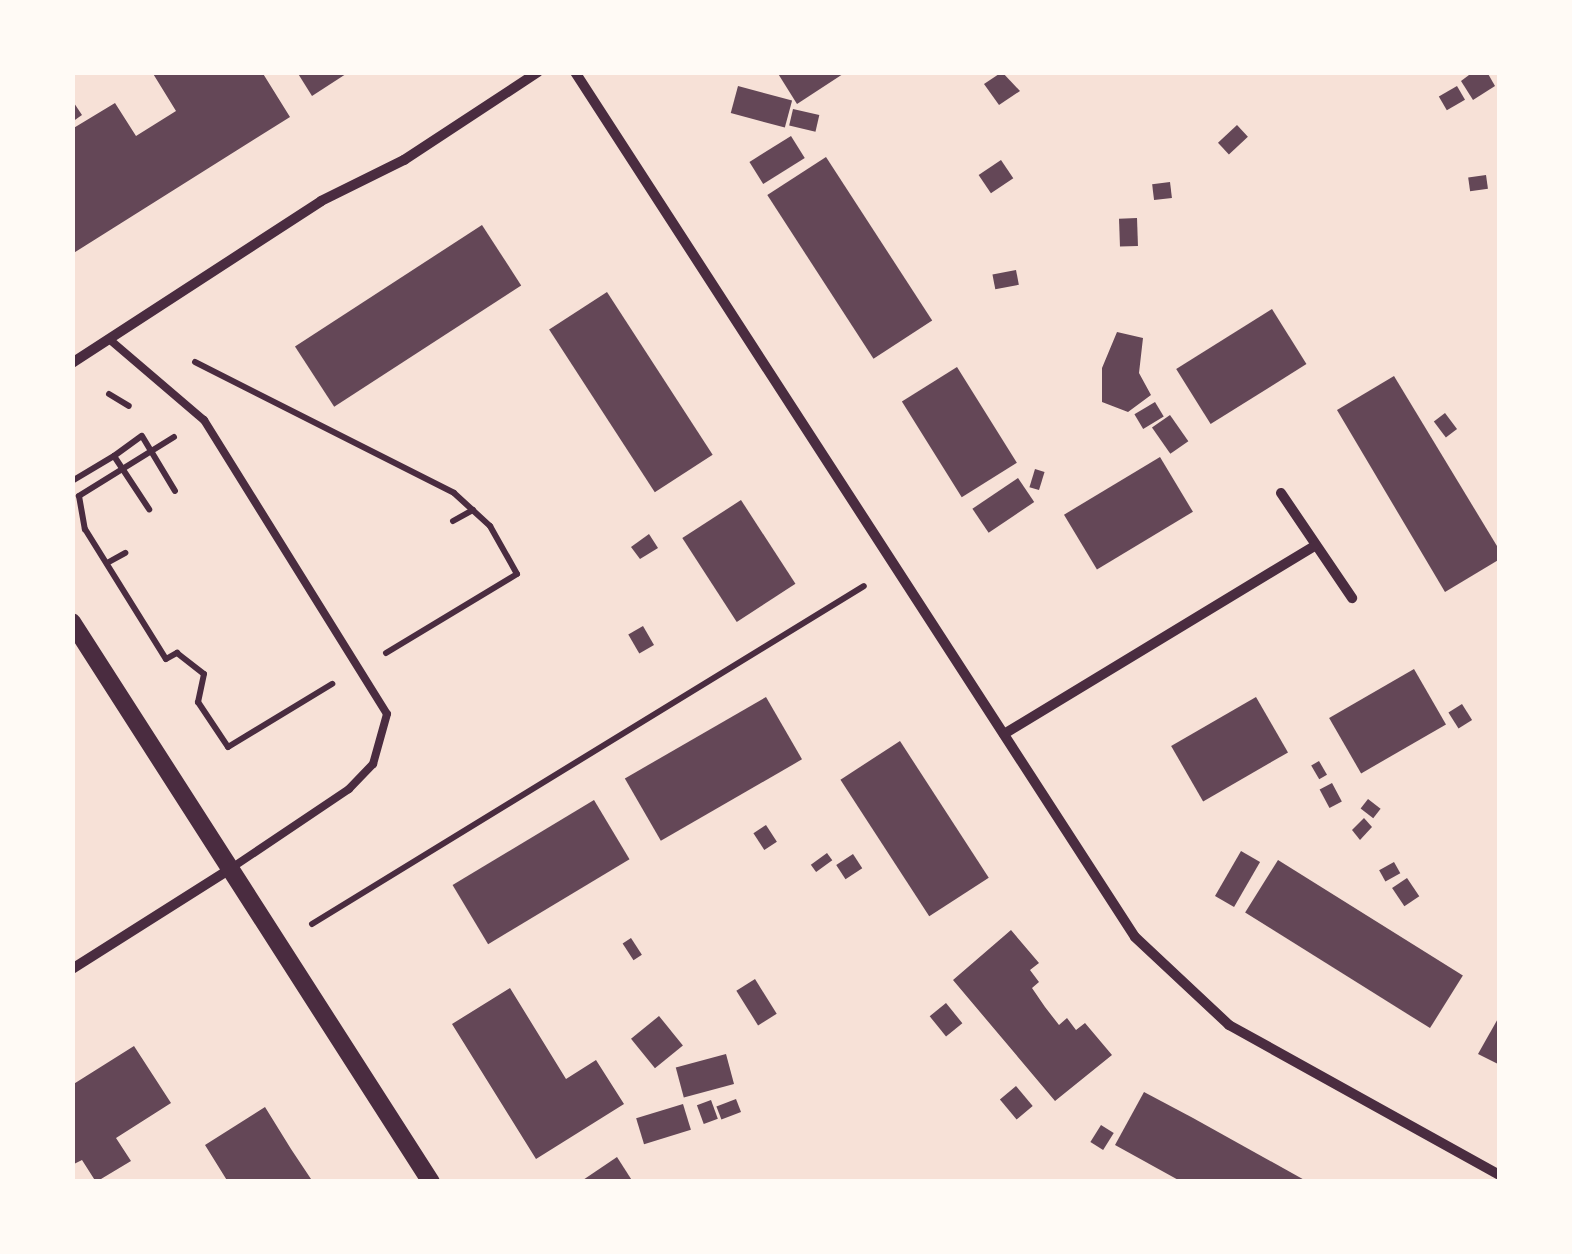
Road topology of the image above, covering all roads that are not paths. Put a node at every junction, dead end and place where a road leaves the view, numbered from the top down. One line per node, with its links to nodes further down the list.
1 (538, 72): 3 (street)
2 (574, 72): 9 (street)
3 (108, 340): 4 (street); 10 (lane)
4 (72, 363)
5 (1281, 493): 6 (street)
6 (1315, 546): 7 (street); 9 (street)
7 (1352, 598)
8 (72, 622): 10 (street)
9 (1004, 734): 12 (street)
10 (230, 869): 11 (street); 13 (street)
11 (72, 969)
12 (1500, 1175)
13 (431, 1182)

